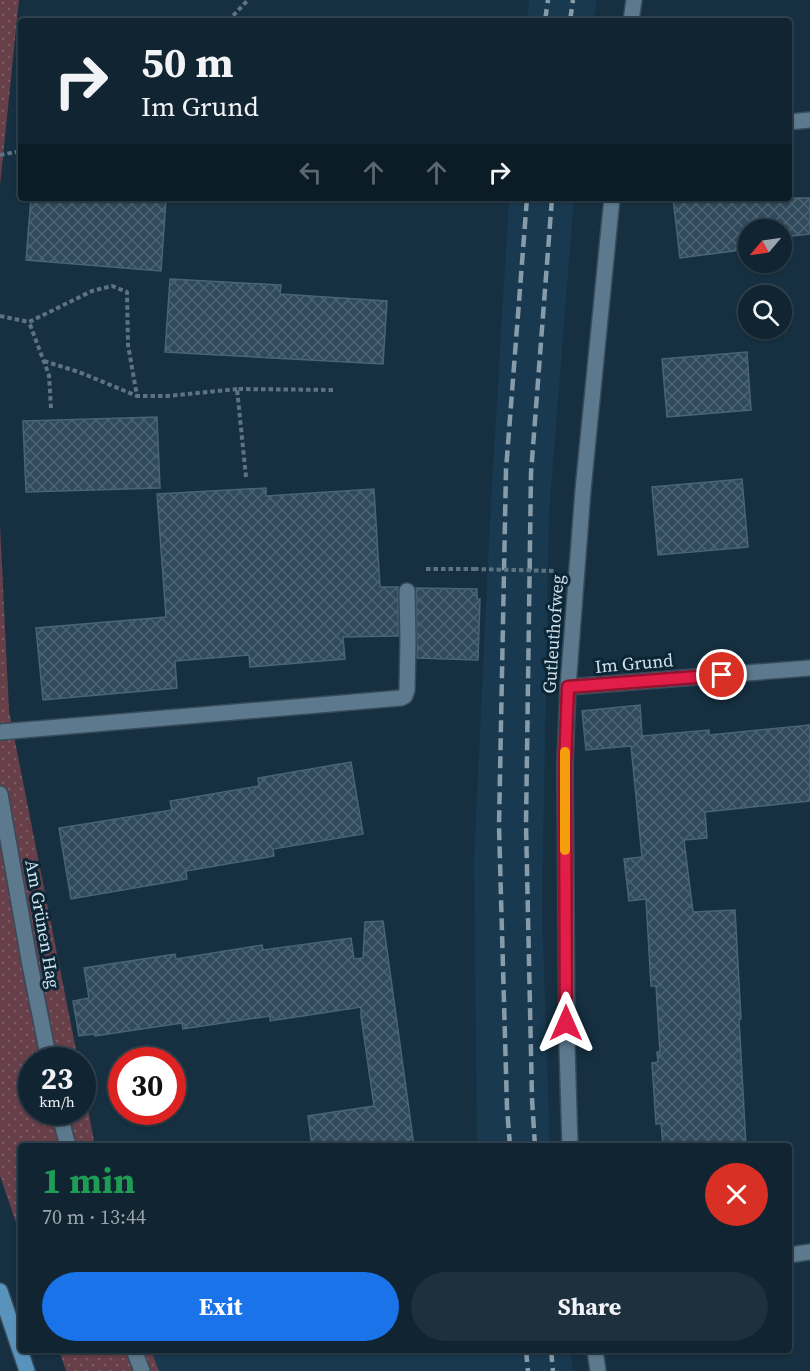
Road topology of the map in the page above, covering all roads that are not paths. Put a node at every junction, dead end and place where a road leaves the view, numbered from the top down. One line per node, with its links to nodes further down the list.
1 (634, 0): 2 (street)
2 (631, 18)
3 (810, 120): 4 (street)
4 (792, 122)
5 (612, 201): 8 (street, Gutleuthofweg)
6 (407, 591): 9 (street)
7 (810, 668): 8 (street, Im Grund)
8 (568, 687): 14 (street, Gutleuthofweg)
9 (0, 732)
10 (0, 794): 11 (street, Am Grünen Hag)
11 (46, 1047)
12 (62, 1125): 13 (street)
13 (67, 1143)
14 (570, 1143)
15 (810, 1252): 16 (street)
16 (792, 1255)
17 (0, 1291): 18 (main road)
18 (18, 1344)
19 (21, 1353): 22 (main road)
20 (135, 1353): 23 (street)
21 (595, 1353): 24 (street)
22 (27, 1371)
23 (142, 1371)
24 (598, 1371)

